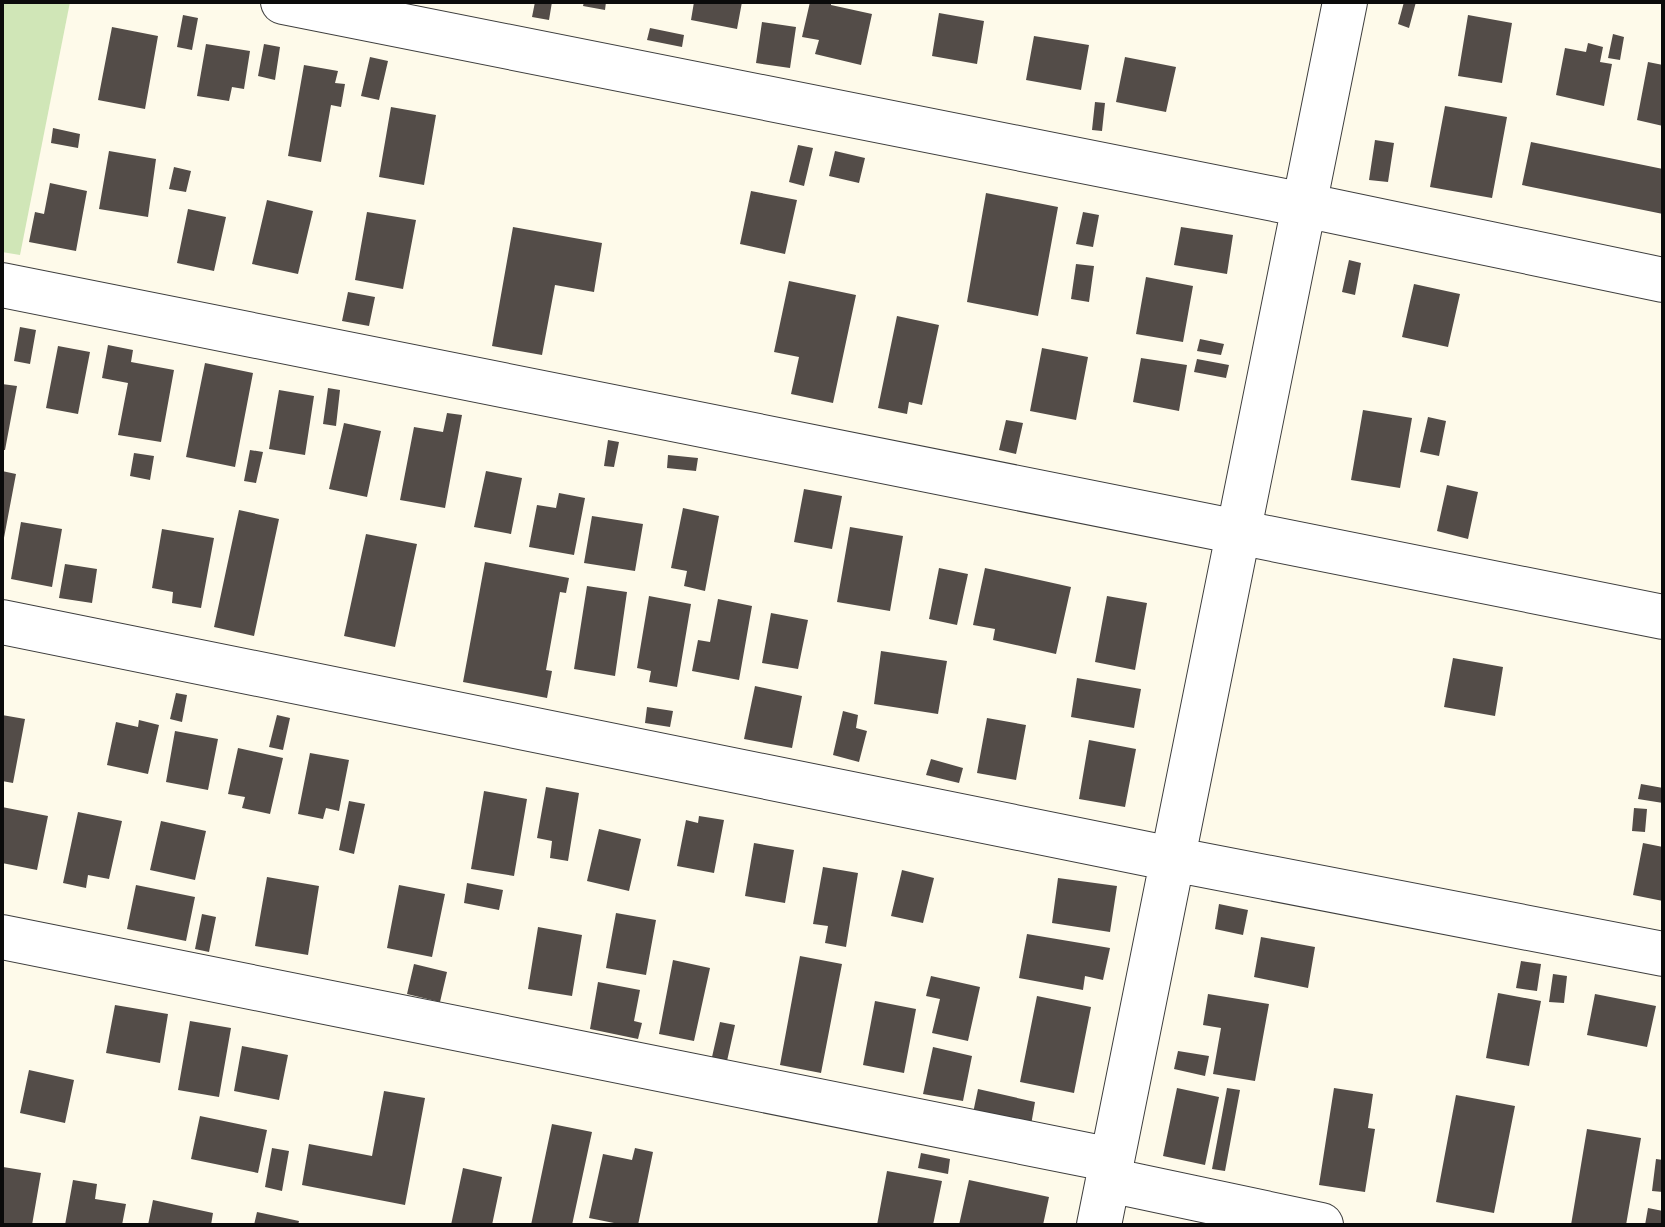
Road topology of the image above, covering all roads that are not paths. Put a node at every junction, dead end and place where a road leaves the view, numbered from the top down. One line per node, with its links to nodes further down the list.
1 (283, 2): 3 (street)
2 (1345, 2): 3 (street)
3 (1304, 205): 4 (street); 6 (street)
4 (1663, 280)
5 (2, 285): 6 (street)
6 (1239, 532): 7 (street); 9 (street)
7 (1663, 617)
8 (2, 622): 9 (street)
9 (1172, 859): 11 (street); 12 (street)
10 (2, 937): 12 (street)
11 (1663, 954)
12 (1110, 1170): 13 (street); 14 (street)
13 (1099, 1225)
14 (1321, 1225)

